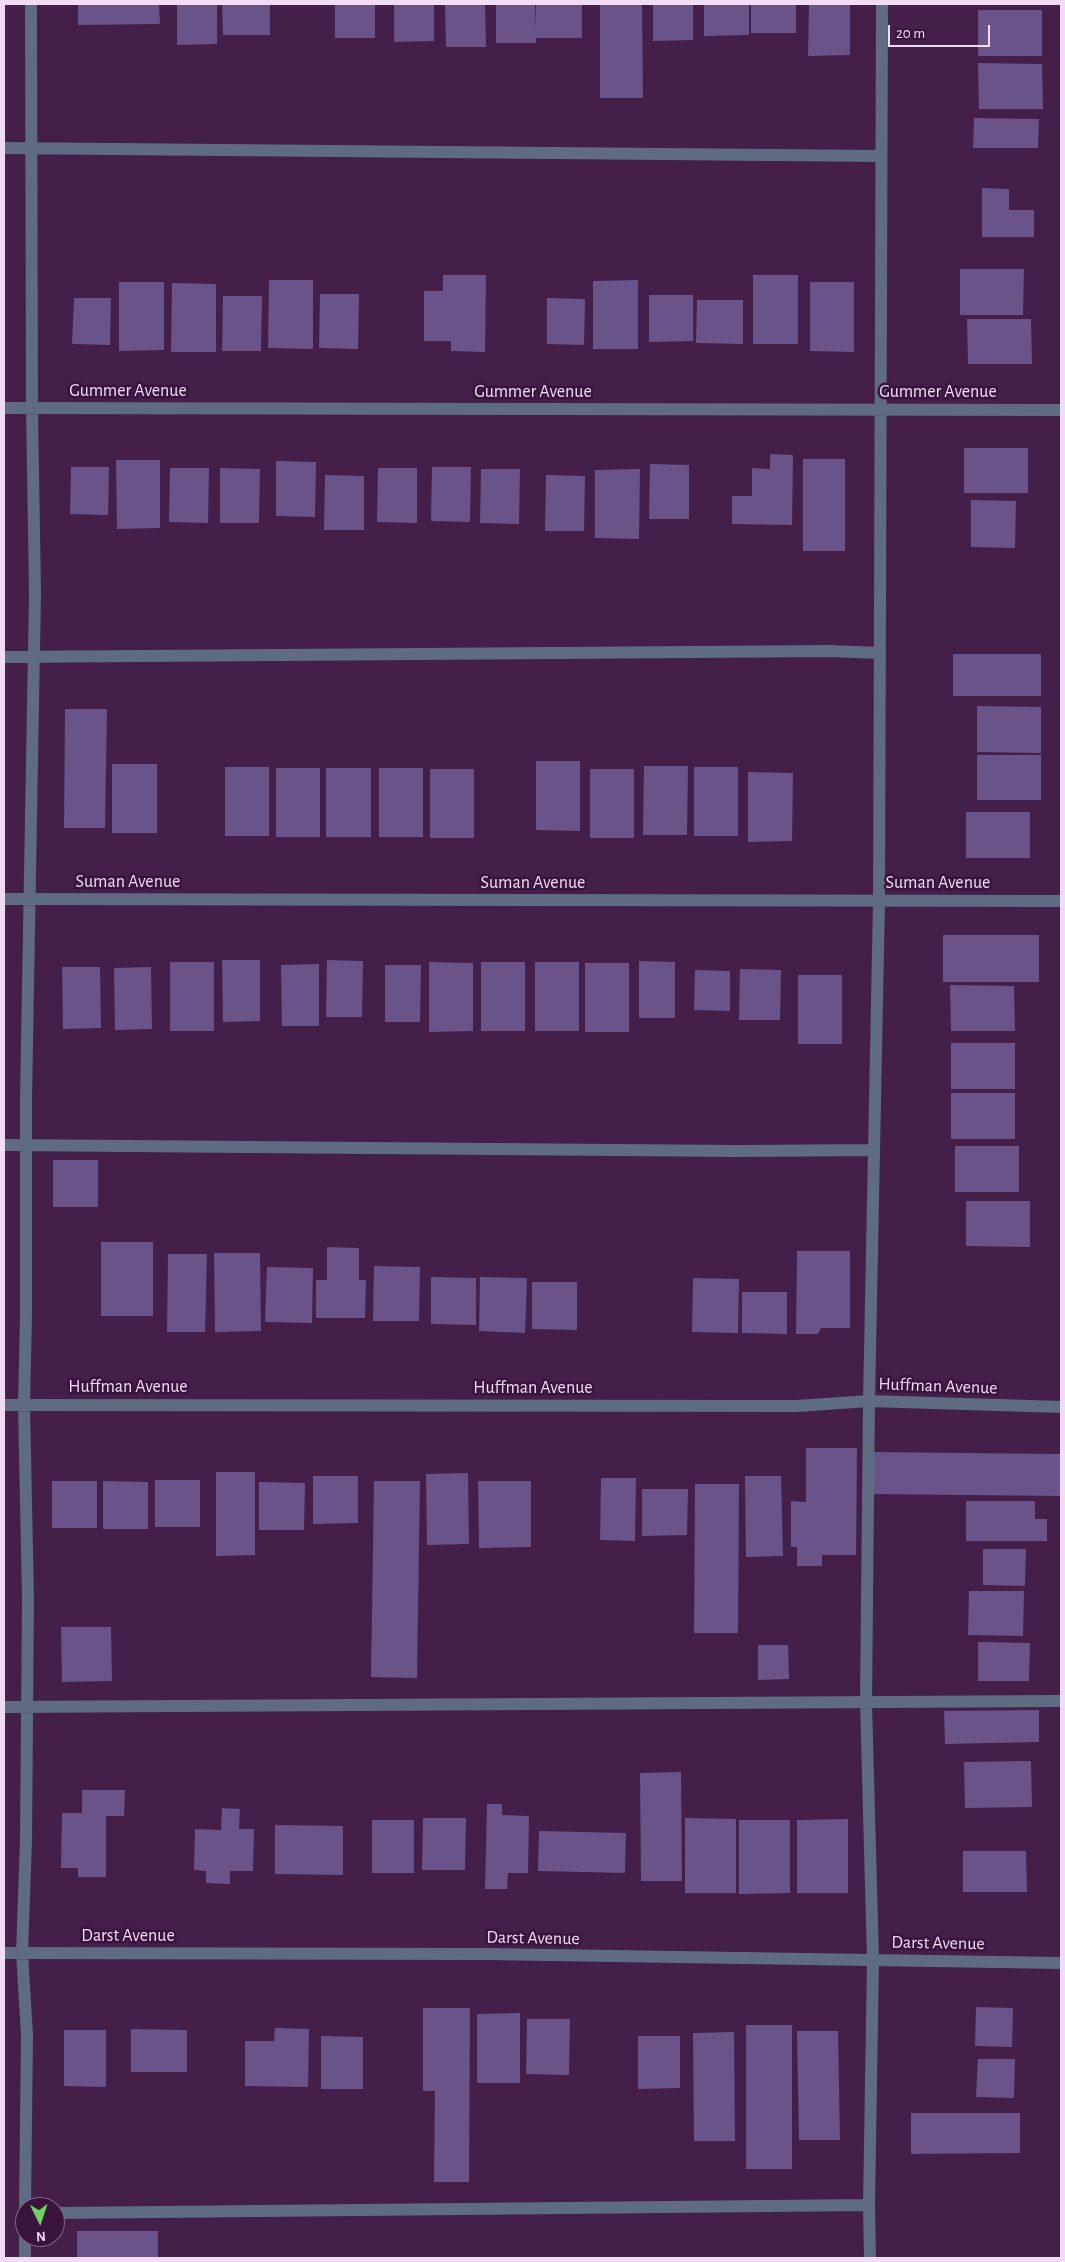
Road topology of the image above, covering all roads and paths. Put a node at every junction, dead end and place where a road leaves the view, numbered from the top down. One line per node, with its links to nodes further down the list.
1 (30, 4): 4 (street)
2 (882, 4): 5 (street)
3 (4, 148): 4 (street)
4 (31, 148): 5 (street); 7 (street)
5 (881, 156): 8 (street)
6 (4, 408): 7 (street, Gummer Avenue)
7 (32, 408): 8 (street, Gummer Avenue); 12 (street)
8 (879, 410): 9 (street, Gummer Avenue); 10 (street)
9 (1061, 410)
10 (879, 653): 12 (street); 15 (street)
11 (4, 656): 12 (street)
12 (34, 657): 14 (street)
13 (4, 899): 14 (street, Suman Avenue)
14 (28, 899): 15 (street, Suman Avenue); 18 (street)
15 (879, 901): 16 (street, Suman Avenue); 19 (street)
16 (1061, 901)
17 (4, 1145): 18 (street)
18 (26, 1145): 19 (street); 22 (street)
19 (874, 1150): 20 (street)
20 (869, 1401): 22 (street, Huffman Avenue); 23 (street, Huffman Avenue); 25 (street)
21 (4, 1404): 22 (street, Huffman Avenue)
22 (24, 1405): 27 (street)
23 (1061, 1406)
24 (1061, 1701): 25 (street)
25 (866, 1702): 27 (street); 30 (street)
26 (4, 1707): 27 (street)
27 (27, 1708): 29 (street)
28 (4, 1953): 29 (street, Darst Avenue)
29 (22, 1953): 30 (street, Darst Avenue); 32 (street)
30 (873, 1960): 31 (street, Darst Avenue); 33 (street)
31 (1061, 1963)
32 (25, 2197)
33 (869, 2205): 34 (street); 35 (street)
34 (65, 2213)
35 (870, 2258)

